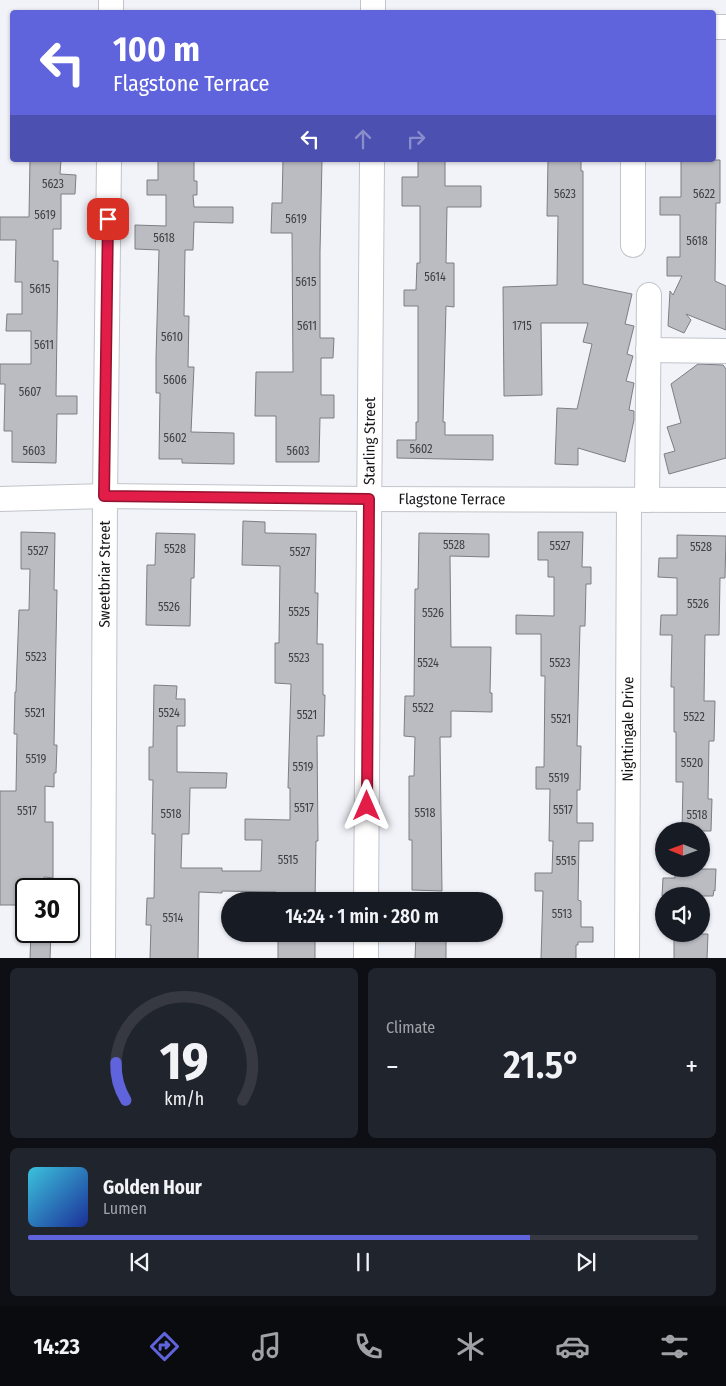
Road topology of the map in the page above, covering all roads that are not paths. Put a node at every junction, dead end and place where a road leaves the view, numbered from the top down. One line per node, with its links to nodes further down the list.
1 (109, 162): 8 (street, Sweetbriar Street)
2 (372, 162): 10 (street, Starling Street)
3 (633, 162): 4 (street)
4 (633, 245)
5 (649, 295): 6 (street, Nightingale Drive)
6 (648, 350): 7 (street); 11 (street, Nightingale Drive)
7 (726, 351)
8 (104, 496): 9 (street, Flagstone Terrace); 10 (street, Flagstone Terrace); 15 (street, Sweetbriar Street)
9 (0, 499)
10 (369, 499): 11 (street, Flagstone Terrace); 13 (street, Starling Street)
11 (638, 500): 12 (street, Flagstone Terrace); 17 (street, Nightingale Drive)
12 (726, 500)
13 (366, 892)
14 (366, 942): 16 (street)
15 (103, 958)
16 (366, 958)
17 (627, 958)

